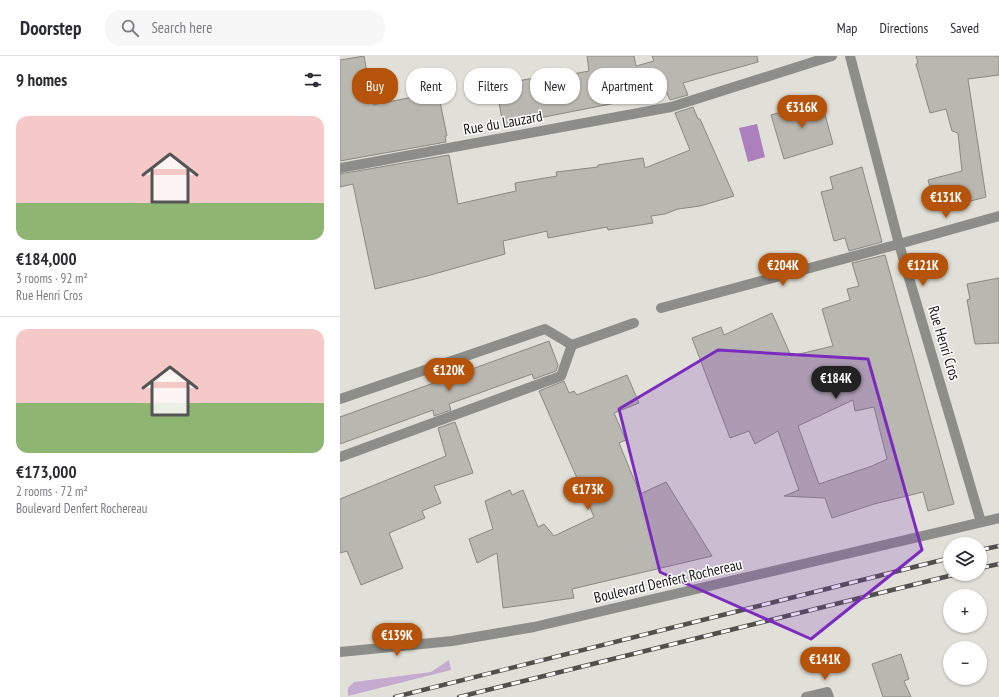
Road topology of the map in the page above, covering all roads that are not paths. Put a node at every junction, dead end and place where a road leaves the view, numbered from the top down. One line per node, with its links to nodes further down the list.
1 (832, 56): 3 (street, Rue du Lauzard)
2 (850, 56): 5 (street, Rue Henri Cros)
3 (340, 168)
4 (999, 216): 5 (street)
5 (899, 244): 6 (street); 12 (street, Rue Henri Cros)
6 (661, 308)
7 (634, 323): 8 (street)
8 (572, 345): 9 (street); 10 (street)
9 (340, 399)
10 (340, 457)
11 (999, 518): 12 (street, Boulevard Denfert Rochereau)
12 (981, 522): 13 (street, Boulevard Denfert Rochereau)
13 (340, 652)
14 (806, 697): 15 (street)
15 (829, 697)

